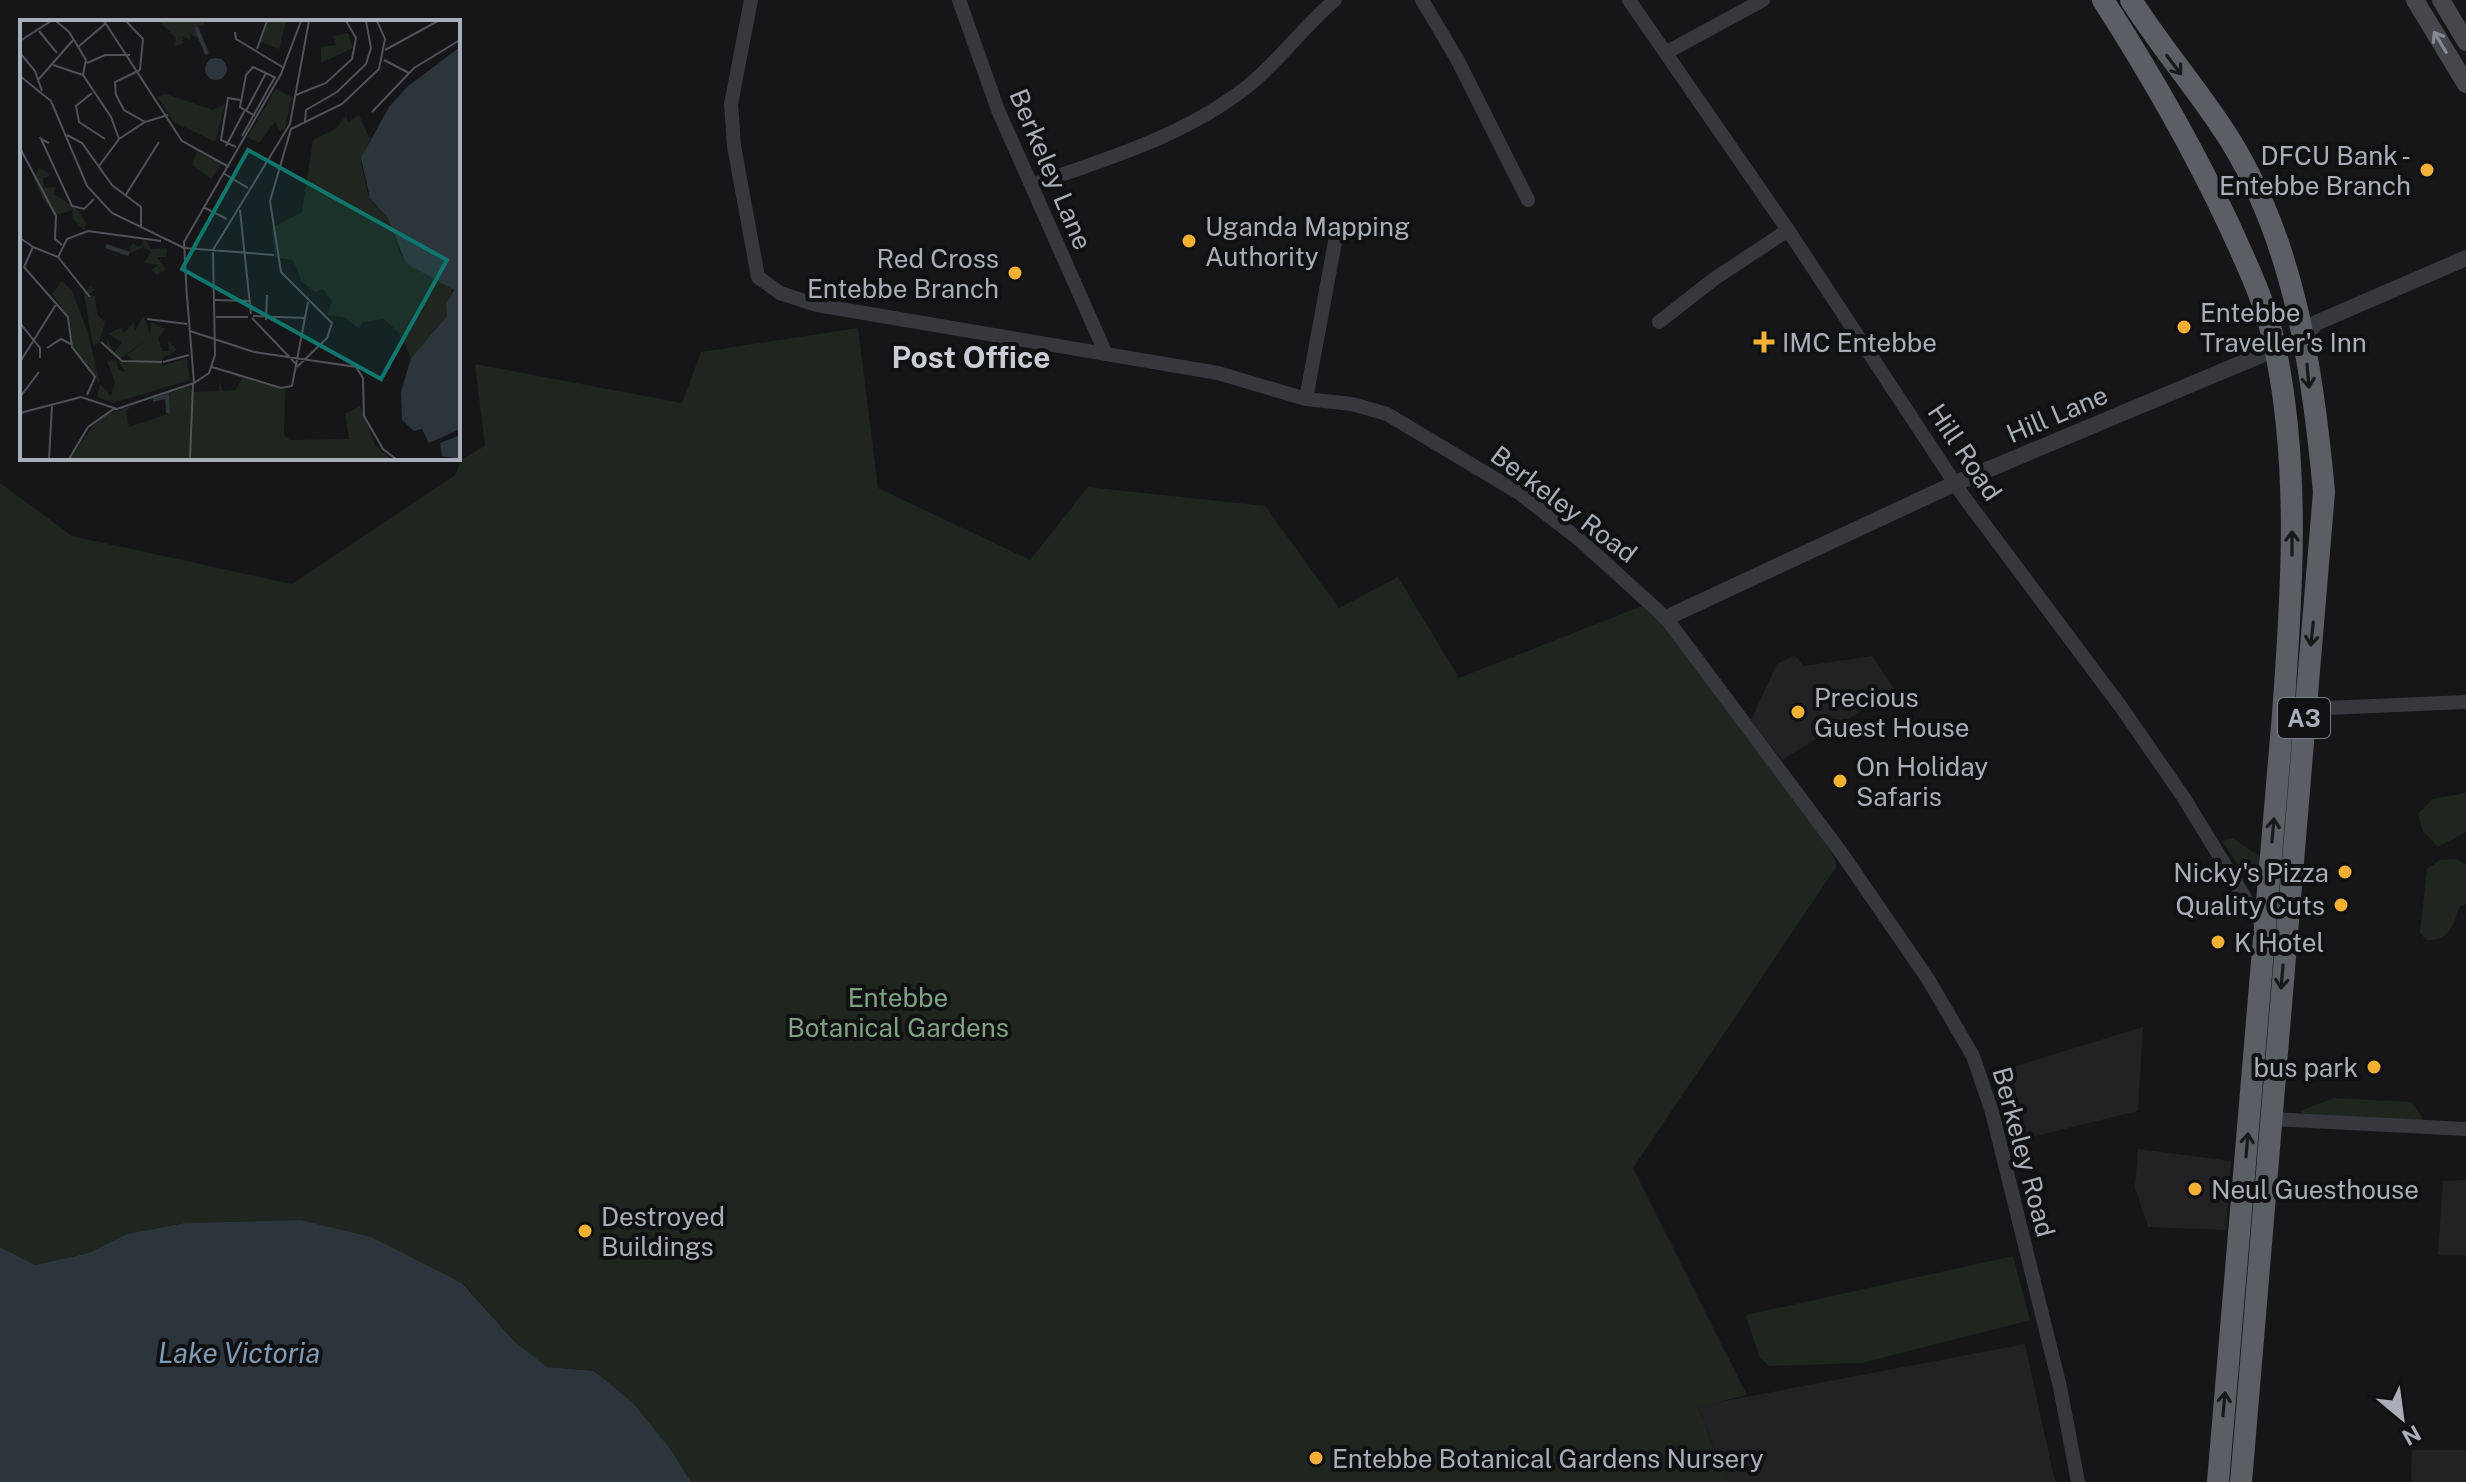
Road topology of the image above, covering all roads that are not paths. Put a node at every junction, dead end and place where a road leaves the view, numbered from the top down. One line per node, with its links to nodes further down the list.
1 (751, 0): 22 (street, Berkeley Road)
2 (959, 0): 14 (street, Berkeley Lane)
3 (1335, 0): 14 (street)
4 (1422, 0): 15 (street)
5 (1629, 0): 12 (street, Hill Road)
6 (1763, 0): 12 (street)
7 (2103, 0): 21 (highway, A3)
8 (2131, 0): 20 (highway, A3, one-way to 20)
9 (2415, 0): 13 (main road, one-way to 9)
10 (2441, 0): 11 (main road)
11 (2466, 42)
12 (1667, 52): 16 (street, Hill Road)
13 (2466, 84)
14 (1032, 185): 22 (street, Berkeley Lane)
15 (1528, 200)
16 (1788, 230): 19 (street); 24 (street, Hill Road)
17 (1337, 231): 23 (street)
18 (2466, 258): 20 (street, Hill Lane)
19 (1659, 322)
20 (2304, 337): 21 (street, Hill Lane); 27 (highway, A3, one-way to 27)
21 (2276, 349): 24 (street, Hill Lane); 28 (highway, A3, one-way to 21)
22 (1106, 354): 23 (street, Berkeley Road)
23 (1306, 399): 25 (street, Berkeley Road)
24 (1956, 483): 25 (street, Hill Lane); 28 (street, Hill Road)
25 (1666, 618): 31 (street, Berkeley Road)
26 (2466, 702): 27 (street)
27 (2304, 709): 29 (highway, A3, one-way to 29)
28 (2264, 929): 32 (highway, A3, one-way to 28)
29 (2271, 1119): 30 (street); 33 (highway, A3)
30 (2466, 1129)
31 (2078, 1482)
32 (2218, 1482)
33 (2241, 1482)

